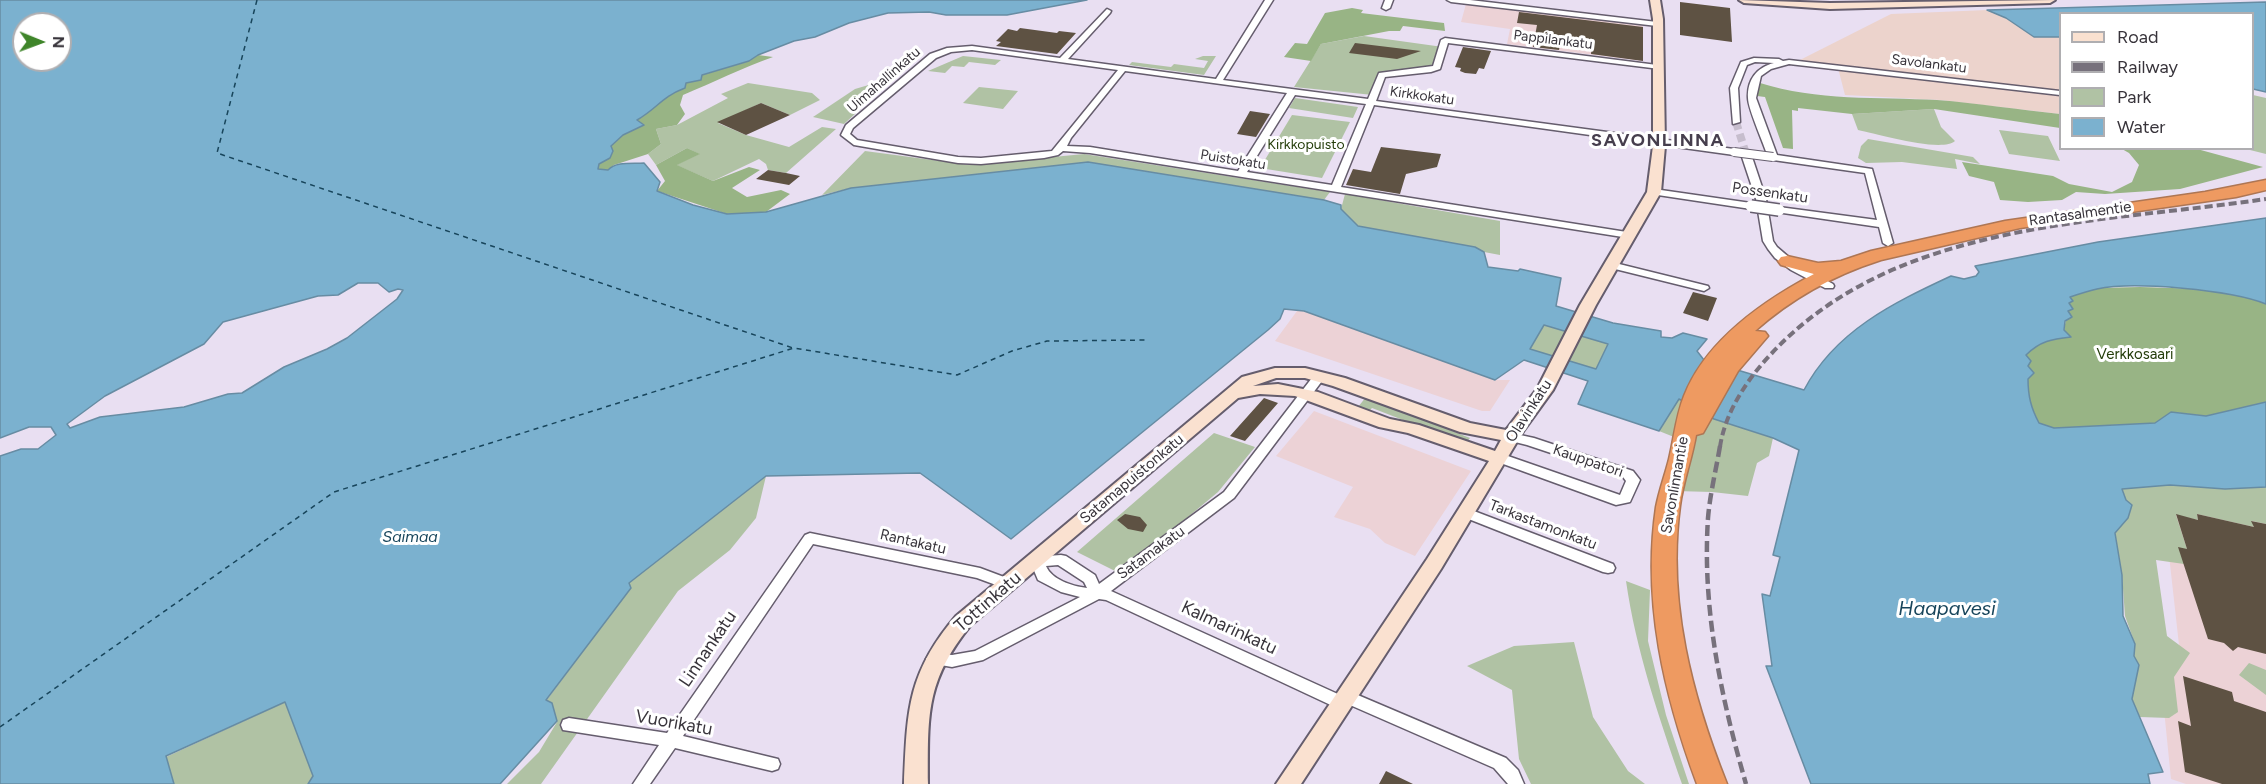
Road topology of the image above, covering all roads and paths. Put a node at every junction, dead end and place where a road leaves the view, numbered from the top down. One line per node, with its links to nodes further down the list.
1 (1269, 0): 19 (street)
2 (1389, 0): 9 (street)
3 (1452, 0): 11 (street)
4 (1656, 0): 11 (main road, Olavinkatu)
5 (1744, 0): 8 (main road)
6 (1923, 0): 8 (main road)
7 (2050, 0): 8 (main road)
8 (1763, 1)
9 (1386, 8)
10 (1107, 11): 13 (street)
11 (1658, 24): 16 (main road, Olavinkatu)
12 (972, 48): 13 (street, Kirkkokatu); 24 (street, Uimahallinkatu)
13 (1062, 60): 18 (street, Kirkkokatu)
14 (1754, 60): 15 (street, Savolankatu); 17 (street); 23 (street)
15 (1791, 62): 17 (street); 21 (street, Savolankatu)
16 (1657, 67): 22 (street, Pappilankatu); 25 (main road, Olavinkatu)
17 (1768, 67): 28 (street)
18 (1123, 69): 19 (street, Kirkkokatu); 26 (street)
19 (1218, 82): 20 (street, Kirkkokatu)
20 (1292, 92): 22 (street, Kirkkokatu); 29 (street)
21 (2059, 93)
22 (1371, 102): 25 (street, Kirkkokatu); 31 (street)
23 (1736, 122)
24 (849, 127): 26 (street, Puistokatu)
25 (1659, 142): 28 (street, Kirkkokatu, bridge); 32 (main road, Olavinkatu)
26 (1061, 148): 29 (street, Puistokatu)
27 (1747, 157): 36 (street)
28 (1773, 157): 33 (street, Kirkkokatu)
29 (1240, 175): 31 (street, Puistokatu)
30 (2266, 185): 35 (highway, Rantasalmentie)
31 (1335, 190): 34 (street, Puistokatu)
32 (1654, 192): 33 (street, Possenkatu, bridge); 34 (main road, Olavinkatu)
33 (1881, 224): 35 (street)
34 (1629, 235): 38 (main road, Olavinkatu)
35 (1896, 249): 37 (highway, Rantasalmentie); 39 (highway, Rantasalmentie)
36 (1777, 252): 37 (highway); 39 (street); 41 (highway)
37 (1853, 263): 39 (highway, Rantasalmentie)
38 (1611, 265): 40 (street); 46 (main road, Olavinkatu)
39 (1824, 283): 41 (highway, Rantasalmentie); 42 (highway, Rantasalmentie)
40 (1704, 288)
41 (1791, 294): 42 (highway)
42 (1728, 355): 47 (highway, Rantasalmentie)
43 (1319, 377): 44 (street, Satamakatu); 45 (main road, Kauppatori); 46 (main road, Kauppatori)
44 (1304, 393): 45 (main road, Kauppatori); 48 (main road, Kauppatori); 54 (street, Satamakatu)
45 (1228, 397): 51 (main road, Satamapuistonkatu)
46 (1511, 437): 48 (main road, Olavinkatu); 48 (street, Kauppatori)
47 (1681, 456): 64 (highway, Savonlinnantie)
48 (1500, 458): 49 (main road, Olavinkatu)
49 (1466, 513): 52 (street, Tarkastamonkatu); 56 (main road, Olavinkatu)
50 (810, 538): 53 (street, Rantakatu); 58 (street, Linnankatu)
51 (1037, 561): 53 (main road, Tottinkatu); 54 (street, Kalmarinkatu); 54 (street, Kalmarinkatu)
52 (1608, 568)
53 (1007, 584): 55 (main road, Tottinkatu)
54 (1096, 592): 55 (street, Satamakatu); 56 (street, Kalmarinkatu)
55 (934, 659): 61 (main road, Tottinkatu)
56 (1345, 700): 62 (main road, Olavinkatu); 63 (street, Kalmarinkatu)
57 (569, 725): 58 (street, Vuorikatu)
58 (670, 740): 59 (street, Vuorikatu); 60 (street, Linnankatu)
59 (772, 764)
60 (641, 784)
61 (916, 784)
62 (1288, 784)
63 (1516, 784)
64 (1712, 784)

